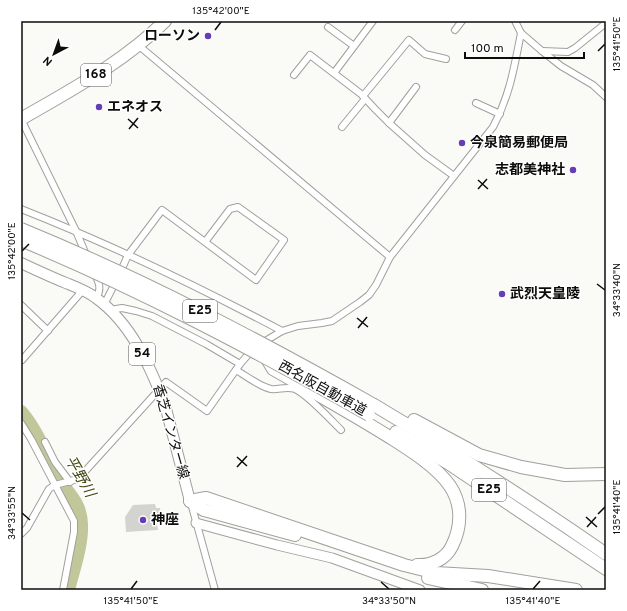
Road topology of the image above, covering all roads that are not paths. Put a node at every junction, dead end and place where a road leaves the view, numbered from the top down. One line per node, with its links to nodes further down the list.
1 (165, 21): 9 (highway, 168)
2 (373, 21): 10 (street)
3 (462, 21): 7 (street)
4 (515, 21): 8 (street)
5 (606, 22): 11 (street)
6 (328, 26): 10 (street)
7 (454, 30)
8 (521, 33): 11 (street); 19 (street)
9 (138, 45): 20 (highway, 168); 30 (street)
10 (354, 46): 13 (street)
11 (542, 51): 17 (street)
12 (446, 58): 16 (street)
13 (334, 73): 14 (street); 16 (street)
14 (294, 75)
15 (416, 87): 21 (street)
16 (364, 97): 21 (street); 22 (street)
17 (606, 97)
18 (476, 103): 19 (street)
19 (500, 114): 23 (street)
20 (21, 119): 26 (street)
21 (389, 122): 23 (street)
22 (342, 127)
23 (454, 176): 30 (street)
24 (21, 209): 26 (street)
25 (21, 229): 41 (highway, 西名阪自動車道 / E25, bridge)
26 (76, 231): 29 (street); 33 (street)
27 (21, 240): 41 (highway, 西名阪自動車道 / E25, bridge)
28 (205, 242): 28 (street); 29 (street)
29 (128, 255): 35 (street); 37 (street)
30 (390, 257): 37 (street)
31 (21, 264): 32 (main road, 香芝インター線 / 54)
32 (83, 290): 33 (main road, 香芝インター線 / 54); 36 (street)
33 (96, 298): 35 (main road, 香芝インター線 / 54)
34 (21, 305): 36 (street)
35 (107, 307): 39 (street); 40 (main road, 香芝インター線 / 54)
36 (48, 330): 38 (street)
37 (282, 331): 39 (street)
38 (22, 360)
39 (238, 367): 40 (street); 43 (street)
40 (159, 390): 46 (street); 48 (main road, 香芝インター線 / 54)
41 (371, 410): 45 (highway); 51 (highway, 西名阪自動車道 / E25); 52 (highway); 53 (highway, 西名阪自動車道 / E25)
42 (21, 423): 47 (street)
43 (341, 430)
44 (45, 442): 46 (street)
45 (606, 474)
46 (68, 482): 47 (street)
47 (57, 485): 50 (street); 55 (street)
48 (190, 501): 49 (street); 52 (highway); 54 (highway)
49 (196, 523): 56 (street); 57 (street)
50 (21, 534)
51 (606, 554)
52 (404, 565): 60 (highway)
53 (606, 569)
54 (417, 576): 58 (highway); 59 (highway)
55 (63, 590)
56 (215, 590)
57 (420, 590)
58 (482, 590)
59 (539, 590)
60 (576, 590)

